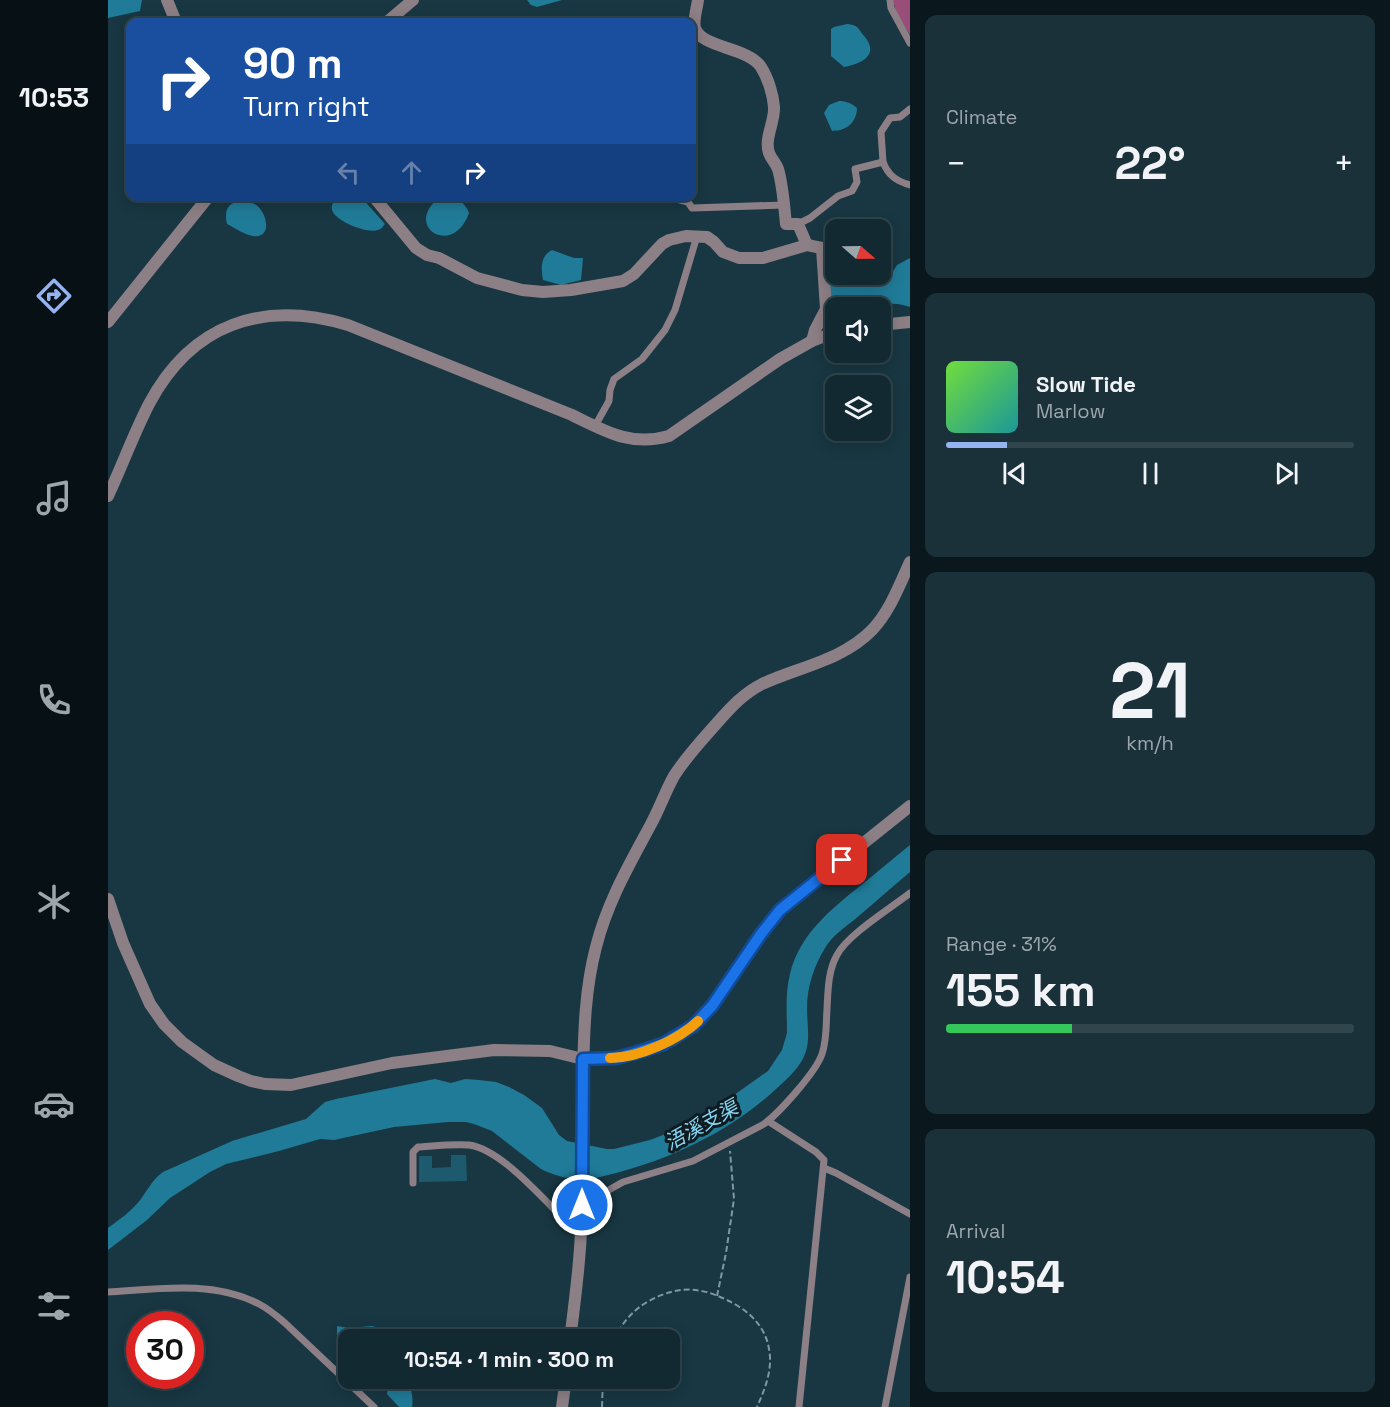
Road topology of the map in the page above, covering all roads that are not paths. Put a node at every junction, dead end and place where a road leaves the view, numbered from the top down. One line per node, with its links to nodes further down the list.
1 (167, 0): 5 (street)
2 (412, 0): 6 (street)
3 (698, 0): 7 (street)
4 (890, 0): 9 (lane)
5 (174, 18)
6 (392, 18)
7 (695, 18)
8 (696, 28): 16 (street)
9 (910, 43)
10 (910, 109): 11 (lane)
11 (883, 162): 12 (lane); 17 (lane)
12 (910, 185)
13 (205, 201): 20 (street)
14 (377, 201): 18 (street)
15 (684, 201): 16 (lane)
16 (783, 205): 17 (street)
17 (798, 224): 19 (street)
18 (697, 236): 19 (street); 25 (lane)
19 (807, 245): 24 (street)
20 (108, 322)
21 (910, 322): 22 (street)
22 (891, 324)
23 (825, 337): 24 (street)
24 (812, 341): 25 (street)
25 (595, 426): 26 (street)
26 (108, 496)
27 (910, 562): 31 (street)
28 (910, 806): 31 (street)
29 (910, 893): 32 (lane)
30 (109, 905): 31 (street)
31 (583, 1059): 35 (street)
32 (768, 1121): 33 (lane); 35 (lane)
33 (824, 1168): 36 (lane); 44 (lane)
34 (412, 1183): 37 (lane)
35 (582, 1203): 37 (street)
36 (910, 1214)
37 (581, 1230): 40 (street)
38 (910, 1277): 45 (lane)
39 (108, 1292): 42 (lane)
40 (572, 1329)
41 (564, 1389): 43 (street)
42 (374, 1407)
43 (562, 1407)
44 (800, 1407)
45 (885, 1407)

